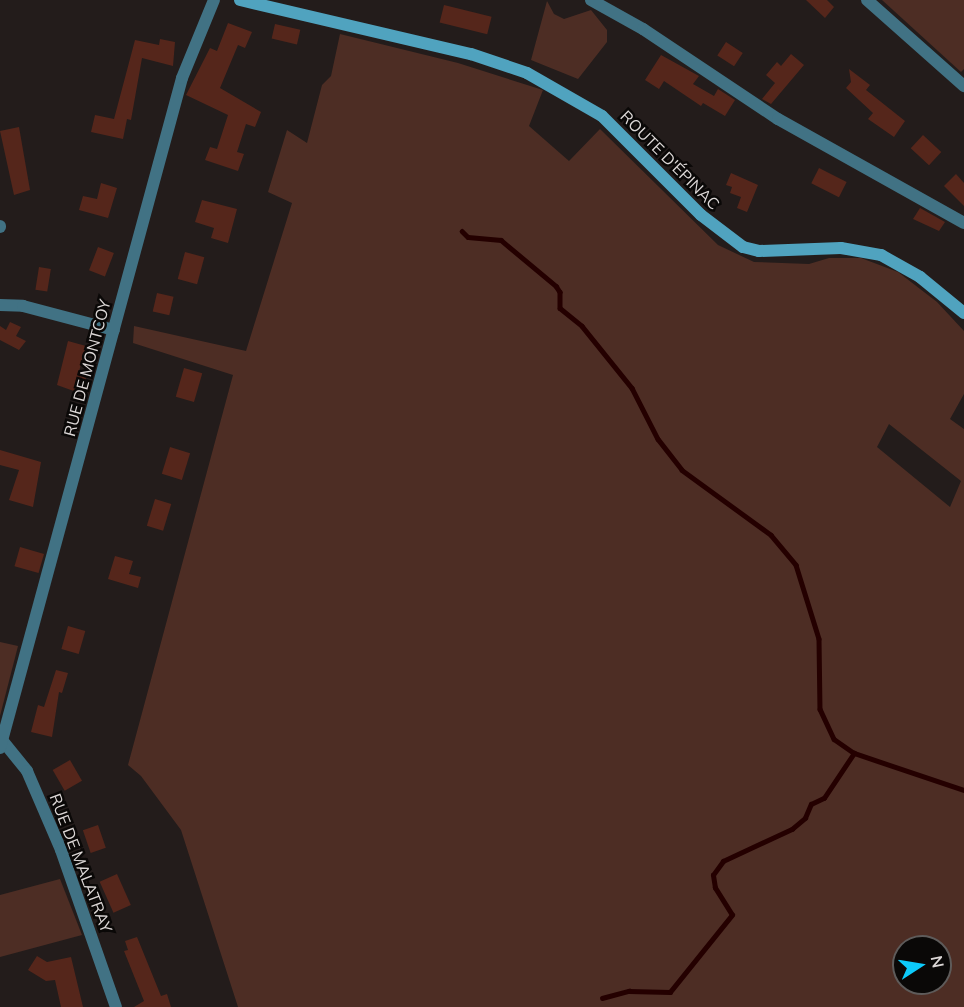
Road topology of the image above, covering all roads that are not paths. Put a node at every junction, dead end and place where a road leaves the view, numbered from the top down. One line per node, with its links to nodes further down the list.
1 (214, 0): 9 (street, RUE DE MONTCOY)
2 (240, 0): 8 (main road, ROUTE D'ÉPINAC)
3 (591, 0): 6 (street)
4 (867, 0): 5 (street)
5 (964, 86)
6 (964, 223)
7 (0, 305): 9 (street)
8 (964, 313)
9 (114, 330): 10 (street, RUE DE MONTCOY)
10 (1, 744): 11 (street, RUE DE MALATRAY)
11 (116, 1007)

